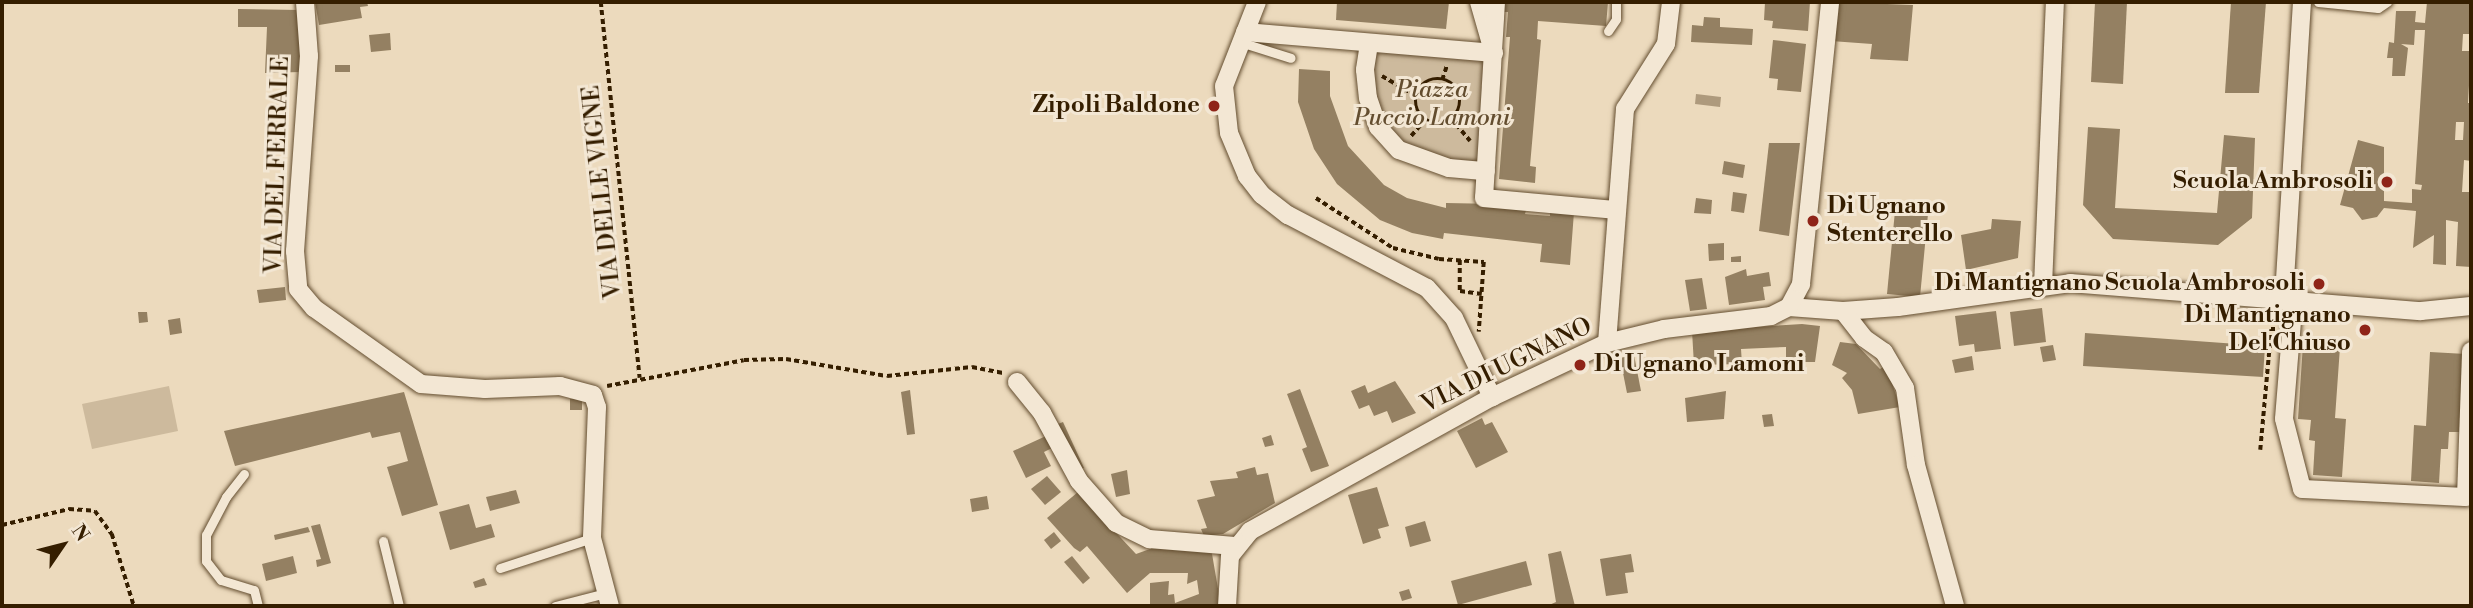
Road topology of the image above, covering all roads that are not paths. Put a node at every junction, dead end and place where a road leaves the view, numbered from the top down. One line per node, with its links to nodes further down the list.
1 (305, 2): 30 (street, VIA DEL FERRALE)
2 (1256, 2): 13 (street)
3 (1479, 2): 15 (street)
4 (1496, 2): 15 (street)
5 (1616, 2): 12 (lane)
6 (1671, 2): 18 (street)
7 (1829, 2): 22 (street)
8 (2055, 2): 19 (street)
9 (2302, 2): 20 (street)
10 (2318, 2): 11 (lane)
11 (2387, 2)
12 (1608, 31)
13 (1243, 37): 14 (street); 16 (lane); 27 (street)
14 (1369, 44): 15 (street); 17 (street)
15 (1494, 53): 17 (street)
16 (1291, 58)
17 (1486, 171): 18 (street)
18 (1616, 210): 24 (street)
19 (2043, 286): 20 (street); 23 (street)
20 (2289, 297): 21 (street); 28 (street)
21 (2471, 306)
22 (1789, 307): 23 (street); 24 (street, VIA DI UGNANO)
23 (1843, 311): 39 (street)
24 (1607, 343): 27 (street, VIA DI UGNANO)
25 (2471, 351): 28 (street)
26 (1017, 382): 32 (street)
27 (1492, 397): 32 (street, VIA DI UGNANO)
28 (2470, 440)
29 (244, 474): 35 (lane)
30 (592, 538): 33 (lane); 34 (street)
31 (383, 541): 36 (lane)
32 (1235, 545): 38 (street)
33 (500, 568)
34 (608, 599): 37 (lane)
35 (258, 606)
36 (399, 606)
37 (555, 606)
38 (1227, 606)
39 (1955, 606)

